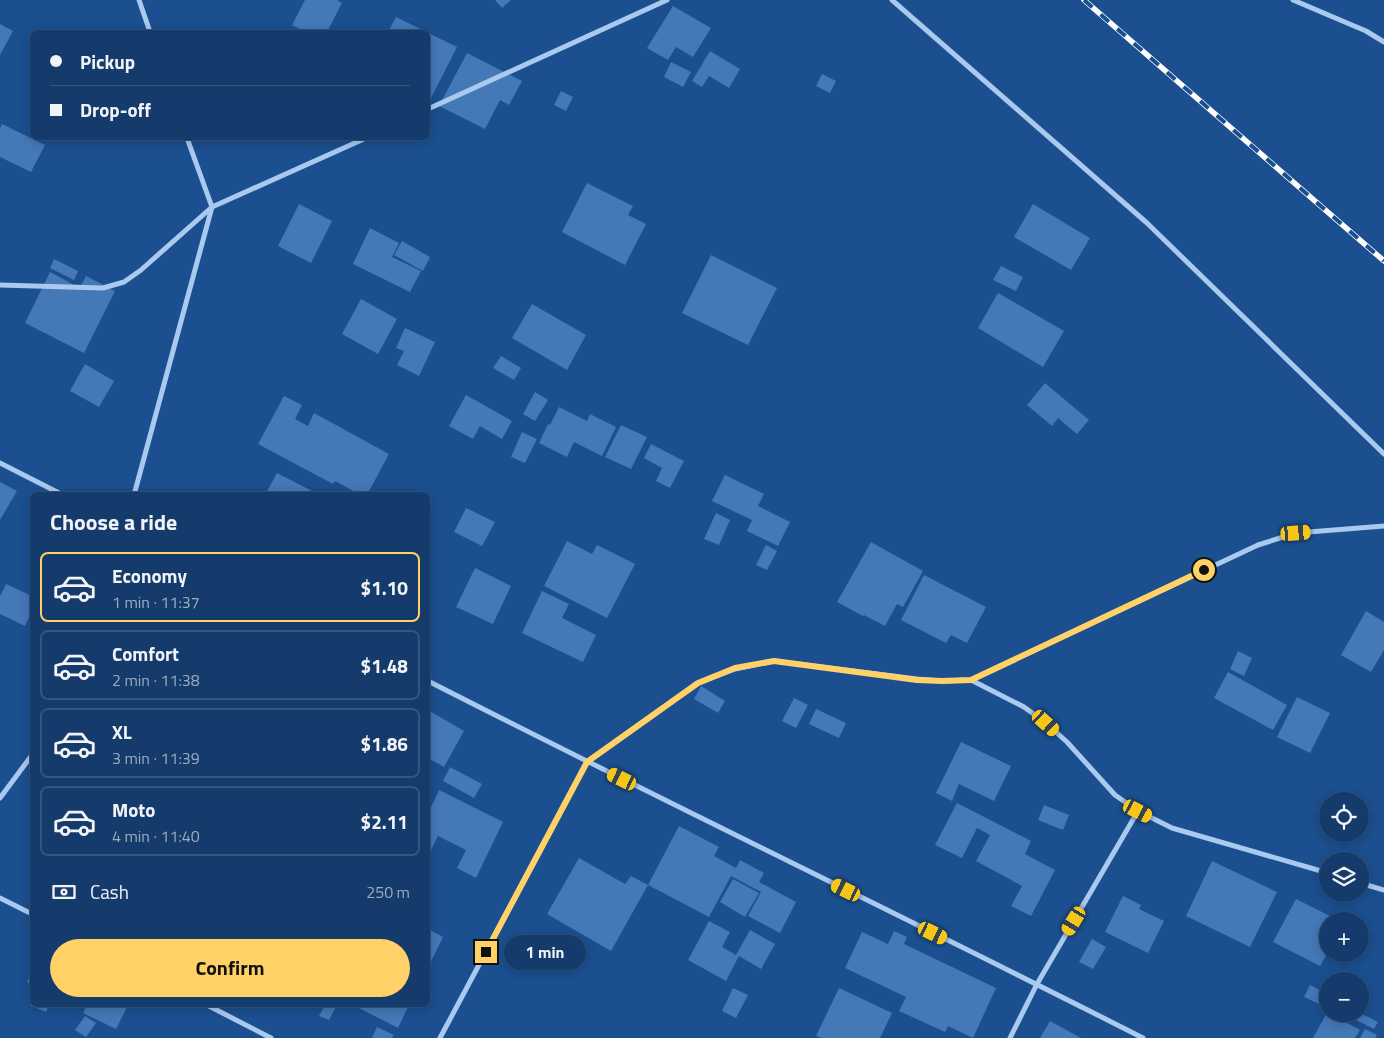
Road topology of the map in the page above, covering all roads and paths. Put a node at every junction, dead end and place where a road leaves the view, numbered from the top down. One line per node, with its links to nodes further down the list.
1 (139, 0): 5 (street)
2 (668, 0): 7 (street)
3 (892, 0): 12 (street)
4 (1293, 0): 6 (street)
5 (149, 30)
6 (1384, 42)
7 (430, 108)
8 (188, 140): 10 (street)
9 (362, 140): 10 (street)
10 (212, 207): 11 (street); 15 (street)
11 (0, 285)
12 (1384, 454)
13 (0, 463): 14 (street)
14 (57, 492)
15 (135, 492)
16 (1384, 526): 17 (street)
17 (971, 680): 20 (street); 22 (street)
18 (430, 682): 20 (street)
19 (30, 758): 21 (street)
20 (587, 762): 28 (street); 31 (street)
21 (0, 798)
22 (1138, 811): 23 (street); 28 (street)
23 (1319, 871)
24 (1369, 886): 25 (street)
25 (1384, 890)
26 (0, 898): 27 (street)
27 (30, 913)
28 (1037, 984): 32 (street); 33 (street)
29 (211, 1007): 30 (street)
30 (271, 1038)
31 (440, 1038)
32 (1010, 1038)
33 (1143, 1038)

